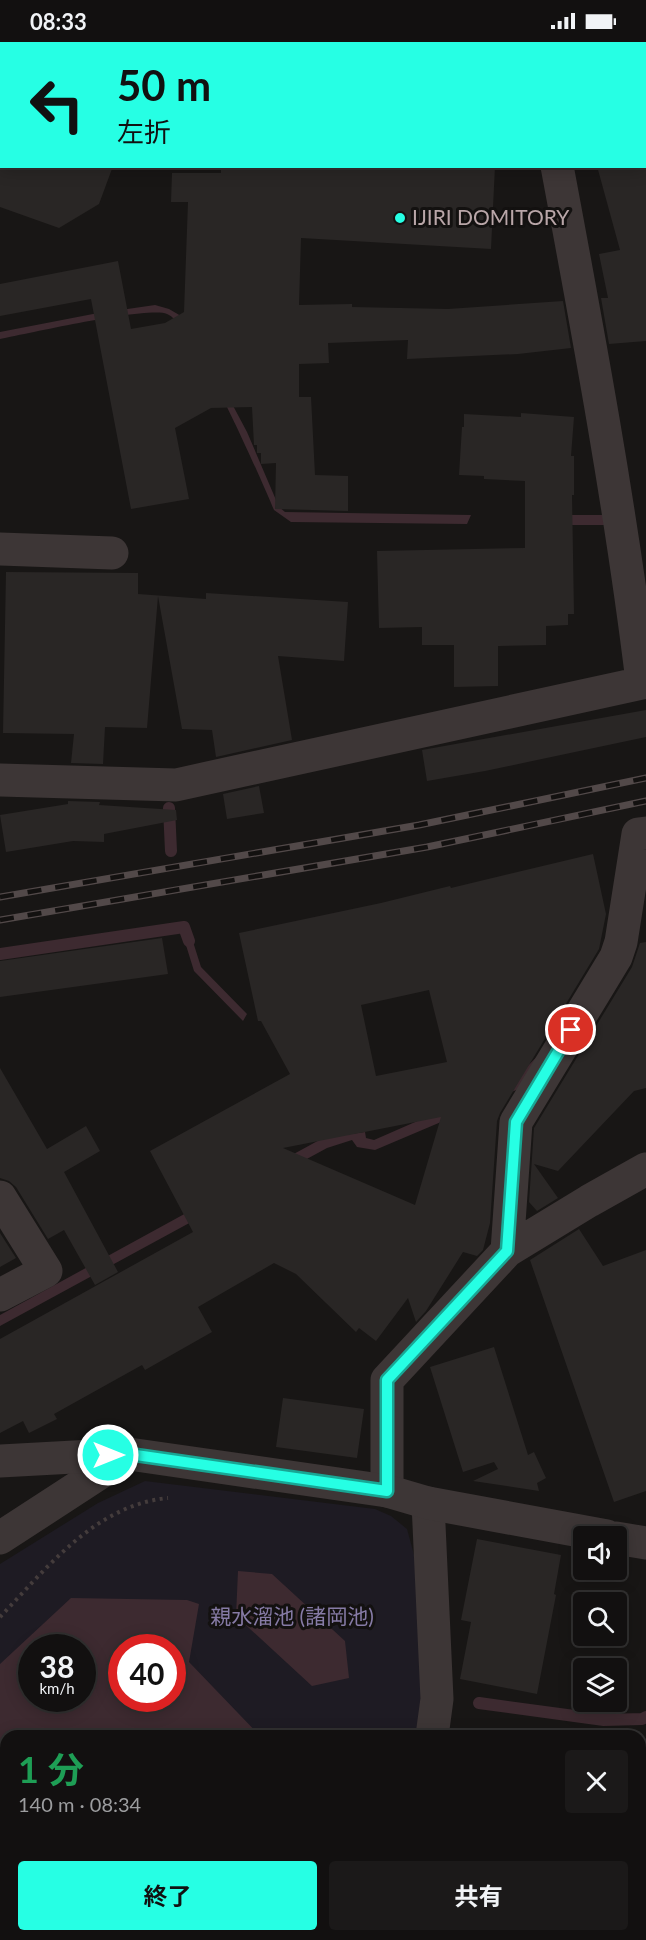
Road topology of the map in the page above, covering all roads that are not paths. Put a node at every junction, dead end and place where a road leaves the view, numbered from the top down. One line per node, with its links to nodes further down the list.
1 (557, 168): 4 (street)
2 (0, 549): 3 (street)
3 (112, 554)
4 (644, 682): 5 (street)
5 (0, 780)
6 (646, 832): 9 (street)
7 (646, 1169): 9 (street)
8 (0, 1197): 10 (street)
9 (507, 1251): 13 (street)
10 (0, 1295)
11 (129, 1454): 12 (street); 13 (street); 16 (street)
12 (0, 1461)
13 (387, 1491): 14 (street)
14 (428, 1503): 15 (street); 19 (street)
15 (573, 1530)
16 (0, 1538)
17 (627, 1540): 18 (street)
18 (646, 1543)
19 (433, 1730)

